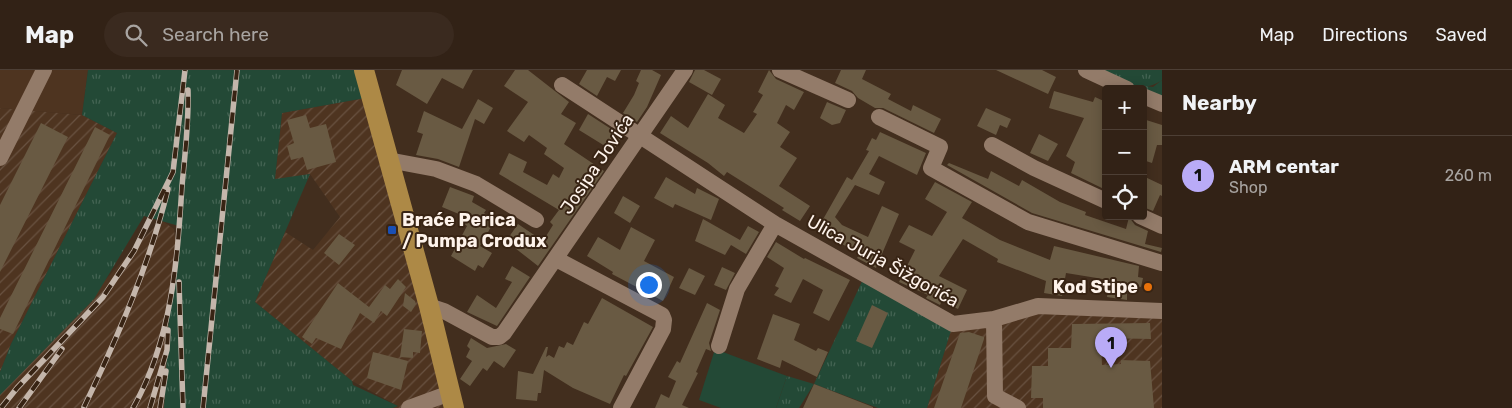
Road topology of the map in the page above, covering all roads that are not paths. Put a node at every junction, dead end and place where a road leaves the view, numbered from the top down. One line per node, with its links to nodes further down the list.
1 (44, 70): 14 (street)
2 (364, 70): 15 (main road)
3 (685, 70): 12 (street, Josipa Jovića)
4 (780, 70): 9 (street)
5 (1086, 70): 7 (street)
6 (562, 85): 12 (street, Ulica Jurja Šižgorića)
7 (1118, 85)
8 (1147, 98): 10 (street)
9 (848, 100)
10 (1162, 104)
11 (879, 118): 22 (street)
12 (640, 137): 19 (street, Ulica Jurja Šižgorića); 21 (street, Josipa Jovića)
13 (992, 145): 16 (street)
14 (0, 158)
15 (388, 160): 18 (street); 23 (main road)
16 (1102, 199)
17 (1147, 219): 20 (street)
18 (536, 220)
19 (775, 224): 25 (street, Ulica Jurja Šižgorića); 26 (street)
20 (1162, 226)
21 (556, 259): 23 (street, Josipa Jovića); 29 (street)
22 (1162, 262)
23 (429, 306): 27 (main road)
24 (1162, 311): 25 (street, Ulica Jurja Šižgorića)
25 (994, 319): 30 (street)
26 (719, 346)
27 (452, 400): 28 (street)
28 (409, 408)
29 (621, 408)
30 (1018, 408)

